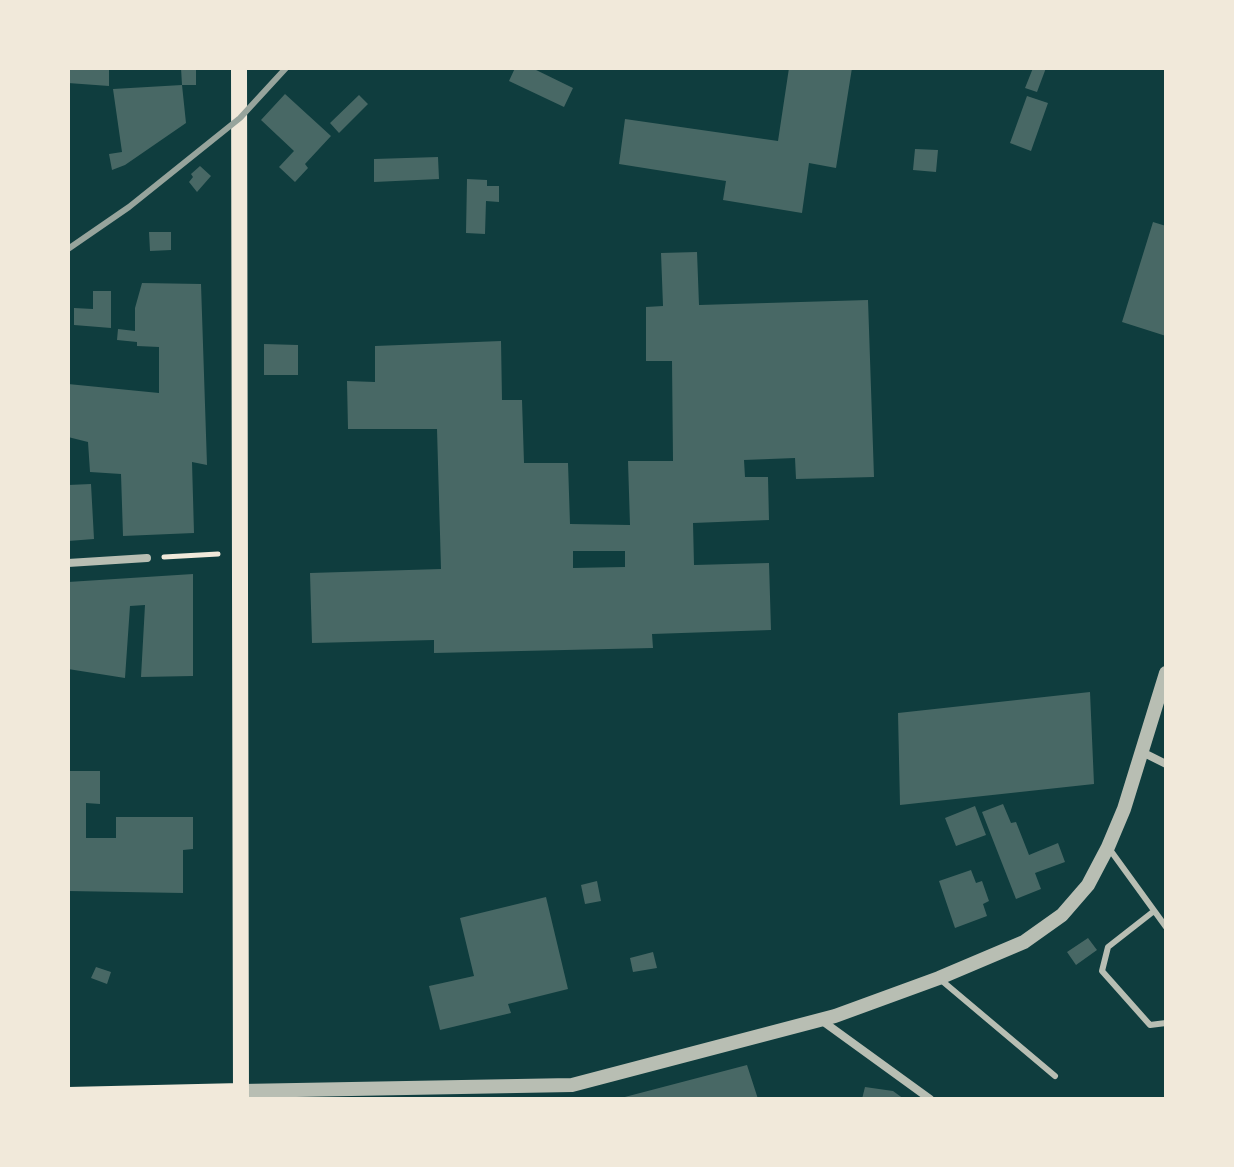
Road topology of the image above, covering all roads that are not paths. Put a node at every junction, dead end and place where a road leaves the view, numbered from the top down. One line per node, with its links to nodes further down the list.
1 (239, 68): 16 (main road)
2 (147, 558): 3 (street)
3 (68, 563)
4 (1166, 673): 5 (street)
5 (1142, 752): 6 (street); 7 (street)
6 (1166, 764)
7 (1108, 847): 8 (lane); 10 (street)
8 (1154, 911): 9 (lane); 12 (lane)
9 (1166, 927)
10 (939, 978): 11 (street); 13 (lane)
11 (821, 1020): 14 (street); 17 (street)
12 (1166, 1023)
13 (1055, 1076)
14 (572, 1092): 16 (street)
15 (68, 1095): 16 (main road)
16 (241, 1095)
17 (930, 1099)

